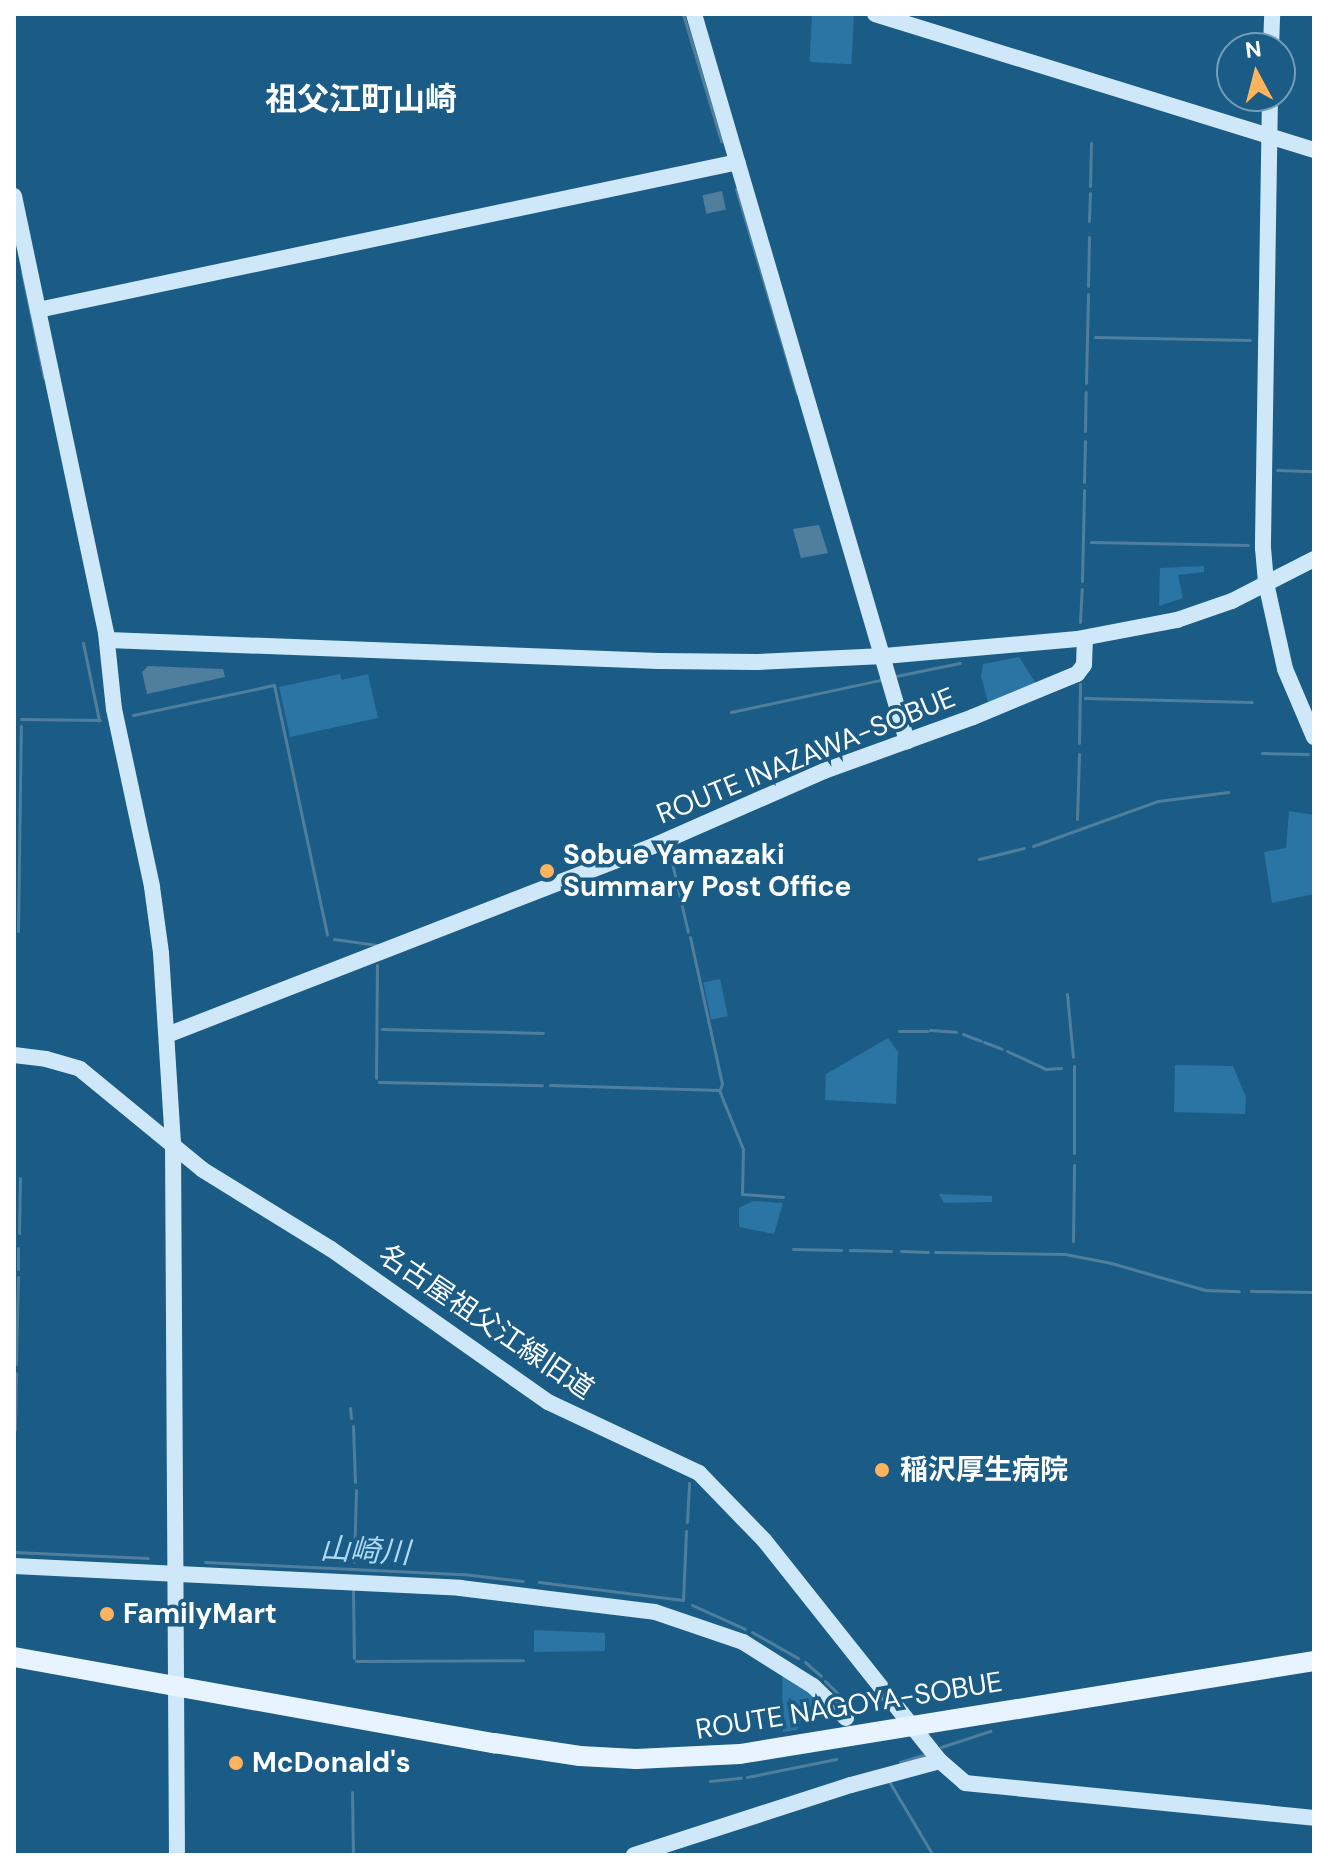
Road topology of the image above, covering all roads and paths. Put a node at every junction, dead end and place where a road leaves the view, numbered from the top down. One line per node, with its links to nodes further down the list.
1 (694, 14): 6 (street)
2 (875, 14): 4 (street)
3 (1270, 112): 4 (street)
4 (1269, 135): 5 (street); 10 (street)
5 (1314, 150)
6 (738, 162): 8 (street); 13 (street)
7 (14, 196): 8 (street)
8 (38, 310): 12 (street)
9 (1314, 559): 10 (street)
10 (1266, 583): 11 (street); 14 (street)
11 (1085, 638): 13 (street); 15 (street, ROUTE INAZAWA-SOBUE)
12 (108, 640): 13 (street); 16 (street)
13 (884, 656): 15 (street)
14 (1314, 737)
15 (907, 741): 16 (street, ROUTE INAZAWA-SOBUE)
16 (167, 1035): 18 (street)
17 (14, 1055): 18 (street, 名古屋祖父江線旧道)
18 (173, 1143): 20 (street); 25 (street, 名古屋祖父江線旧道)
19 (14, 1566): 20 (street)
20 (175, 1572): 23 (street); 24 (street)
21 (14, 1657): 23 (main road, ROUTE NAGOYA-SOBUE)
22 (1314, 1661): 25 (main road, ROUTE NAGOYA-SOBUE)
23 (176, 1686): 25 (main road, ROUTE NAGOYA-SOBUE); 28 (street)
24 (846, 1718)
25 (913, 1726): 26 (street, 名古屋祖父江線旧道)
26 (940, 1761): 27 (street, 名古屋祖父江線旧道); 29 (street)
27 (1314, 1818)
28 (177, 1855)
29 (634, 1855)

